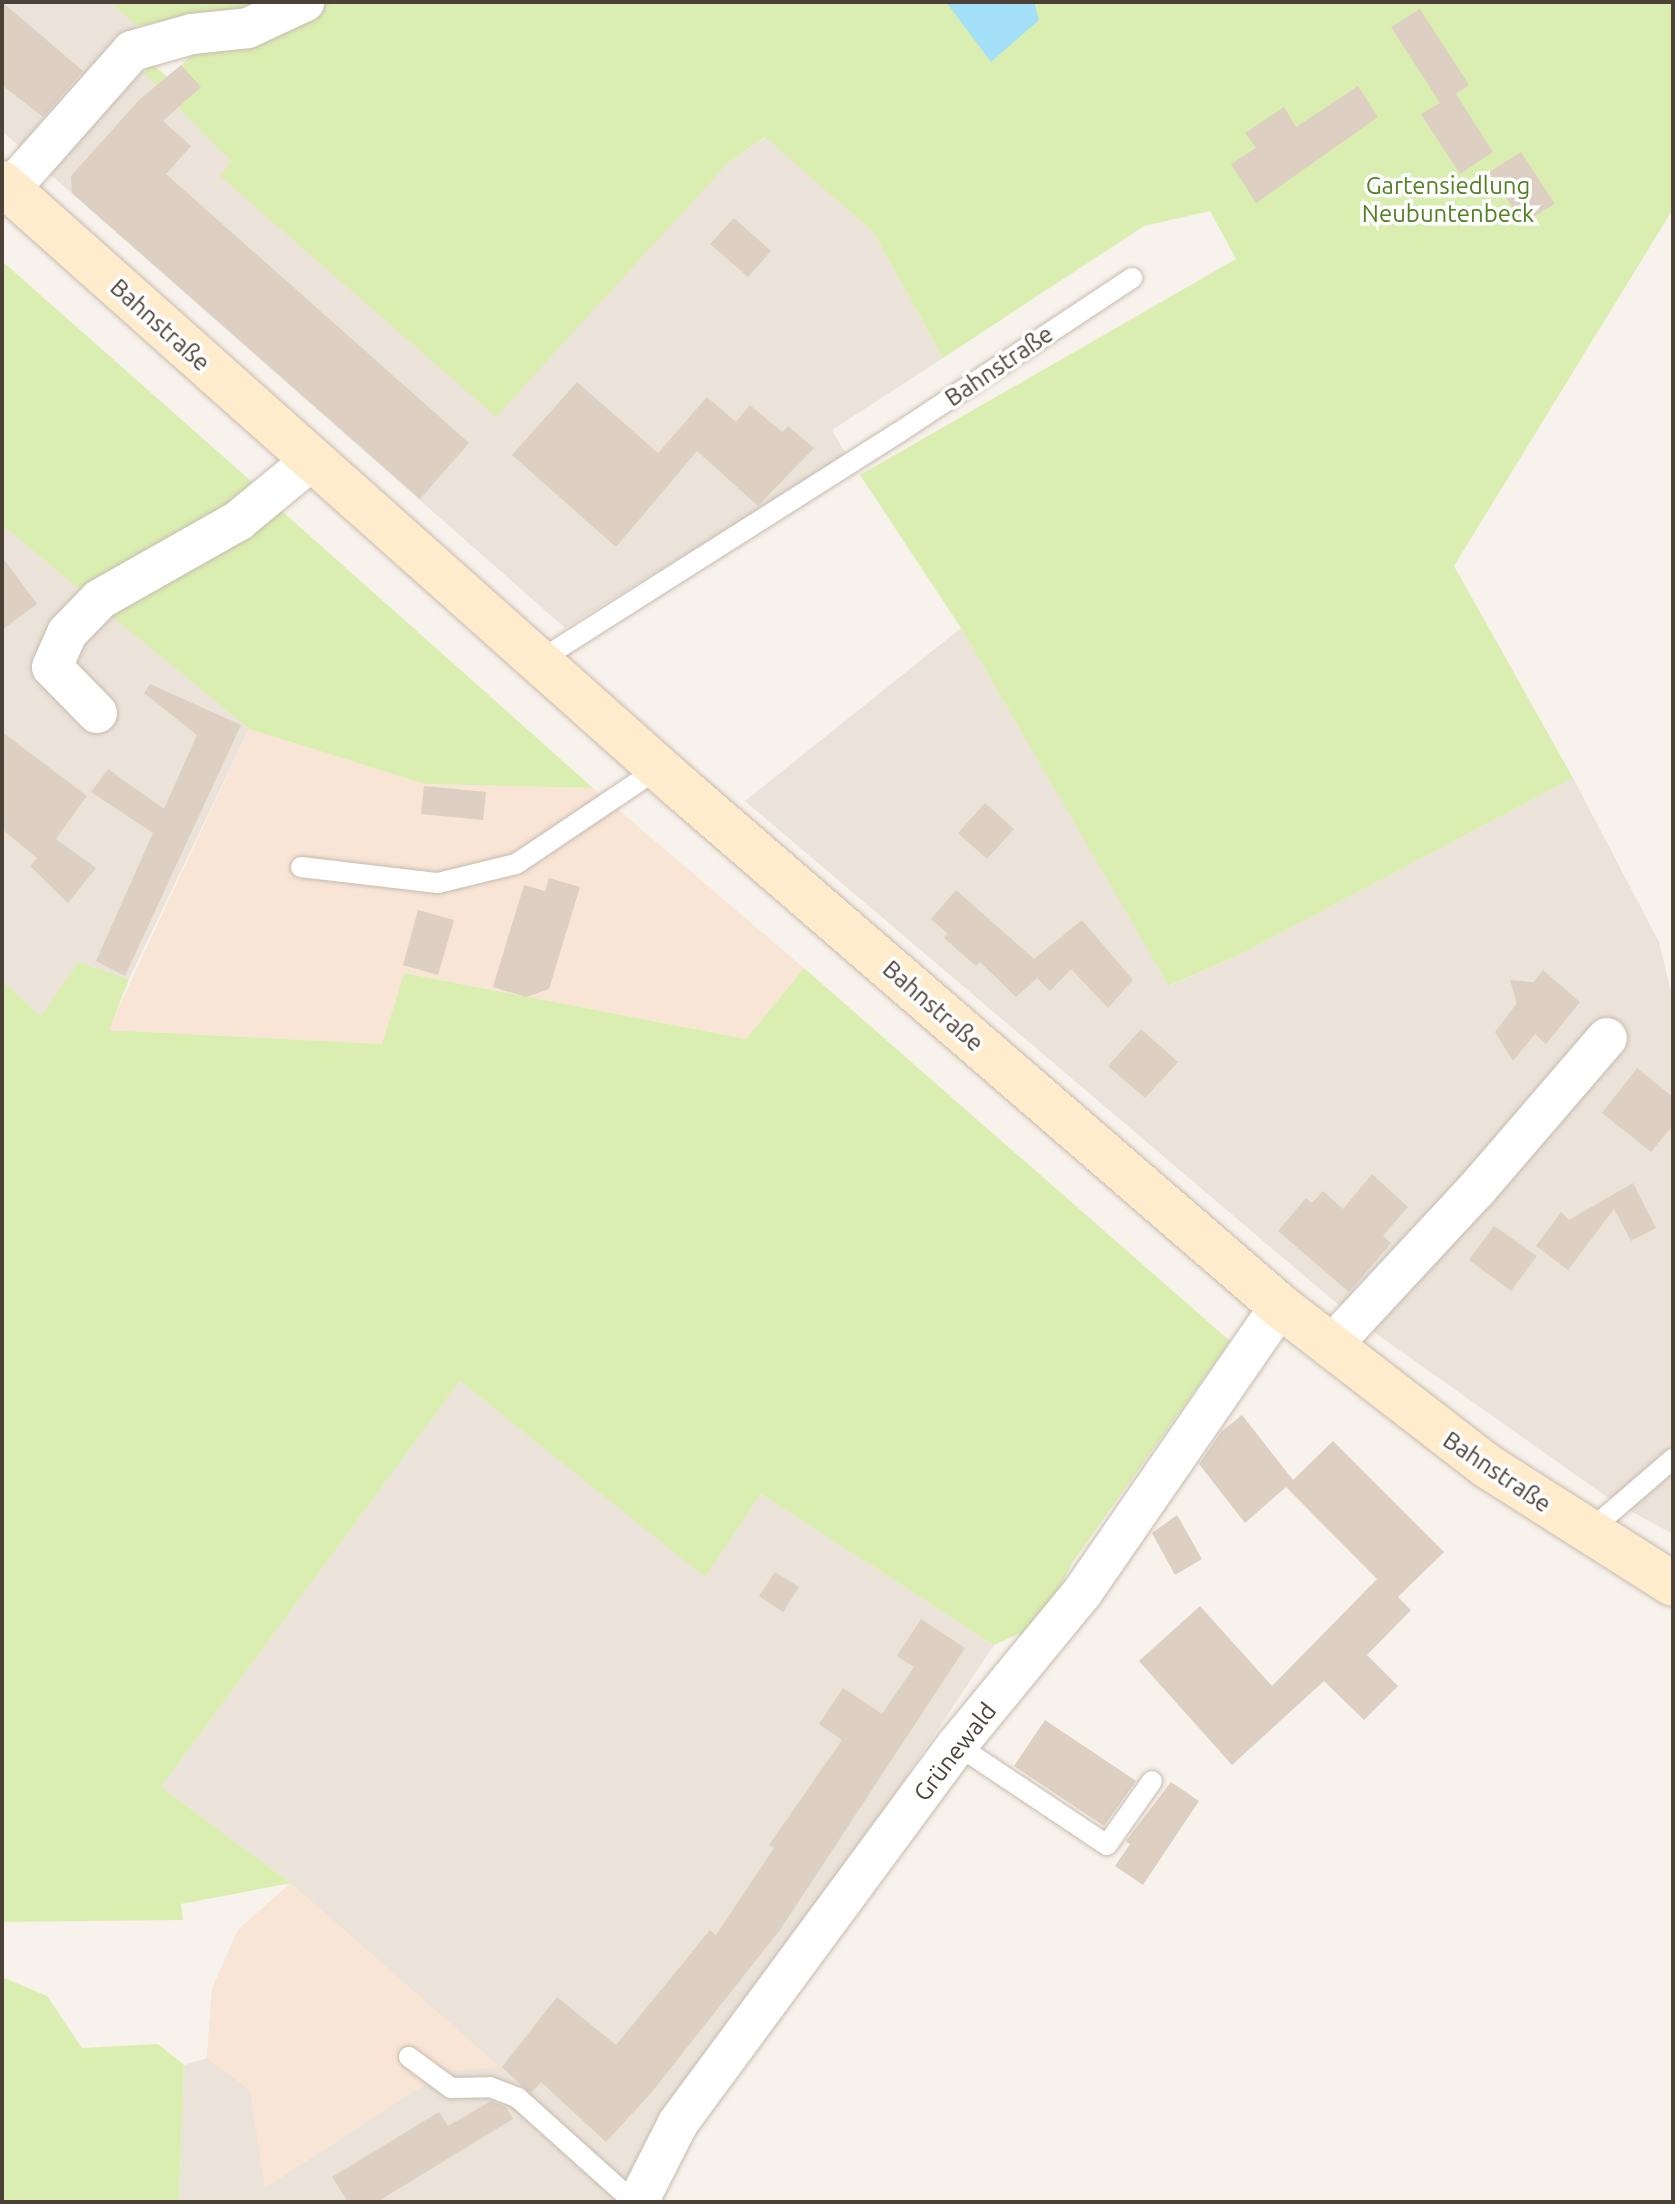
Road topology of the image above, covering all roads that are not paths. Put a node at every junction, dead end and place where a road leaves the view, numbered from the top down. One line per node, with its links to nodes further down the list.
1 (304, 2): 2 (street, Bahnstraße)
2 (6, 187): 4 (main road, Bahnstraße)
3 (1132, 278): 5 (lane, Bahnstraße)
4 (312, 460): 5 (main road, Bahnstraße); 6 (street)
5 (540, 660): 7 (main road, Bahnstraße)
6 (97, 713)
7 (659, 768): 8 (lane); 10 (main road, Bahnstraße)
8 (301, 867)
9 (1607, 1038): 11 (street)
10 (1280, 1306): 11 (main road, Bahnstraße); 15 (street, Grünewald)
11 (1330, 1347): 13 (main road, Bahnstraße)
12 (1673, 1459): 13 (lane)
13 (1588, 1532): 14 (main road, Bahnstraße)
14 (1673, 1584)
15 (957, 1745): 16 (lane); 18 (street, Grünewald)
16 (1152, 1781)
17 (409, 2057): 18 (lane)
18 (636, 2202)

